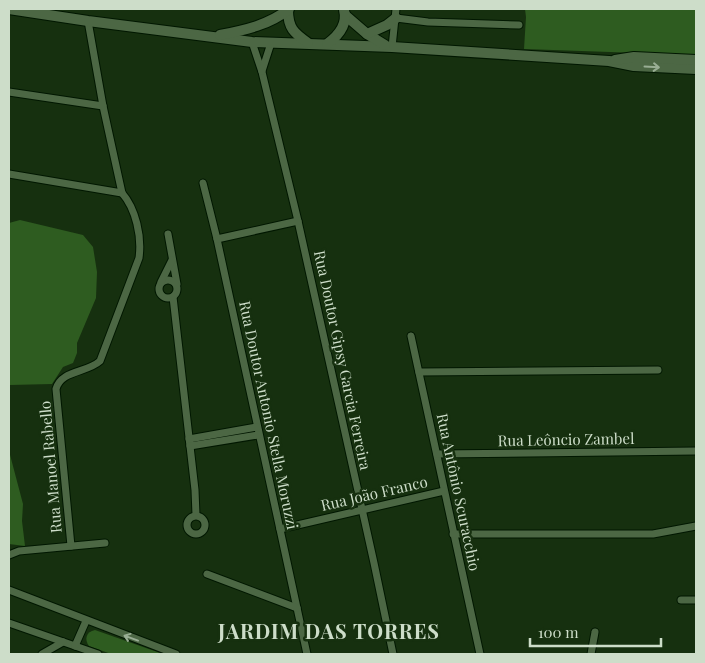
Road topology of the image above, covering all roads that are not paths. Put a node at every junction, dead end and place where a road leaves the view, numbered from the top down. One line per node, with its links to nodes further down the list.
1 (9, 9): 5 (main road)
2 (288, 9): 6 (main road); 12 (main road)
3 (344, 12): 8 (main road); 13 (main road)
4 (396, 13): 7 (street); 8 (main road); 14 (street)
5 (88, 21): 9 (main road); 20 (street)
6 (259, 26): 9 (main road); 10 (main road)
7 (519, 26)
8 (367, 34): 14 (main road)
9 (214, 37): 10 (main road)
10 (252, 42): 11 (main road); 18 (street, Rua Doutor Gipsy Garcia Ferreira)
11 (271, 43): 12 (main road); 18 (street)
12 (308, 43): 13 (main road)
13 (327, 44): 14 (main road)
14 (390, 47): 16 (main road)
15 (696, 60): 16 (main road)
16 (609, 61): 17 (main road, one-way to 17)
17 (696, 68)
18 (262, 72): 24 (street, Rua Doutor Gipsy Garcia Ferreira)
19 (9, 92): 20 (street)
20 (102, 106): 23 (street)
21 (9, 174): 23 (street)
22 (203, 183): 26 (street, Rua Doutor Antonio Stella Moruzzi)
23 (122, 193): 45 (street, Rua Manoel Rabello)
24 (298, 221): 26 (street); 39 (street, Rua Doutor Gipsy Garcia Ferreira)
25 (168, 234): 27 (street)
26 (216, 239): 34 (street, Rua Doutor Antonio Stella Moruzzi)
27 (172, 260): 28 (street); 29 (street)
28 (160, 283): 29 (street); 30 (street)
29 (177, 287): 30 (street)
30 (173, 297): 35 (street)
31 (411, 336): 33 (street, Rua Antônio Scuracchio)
32 (658, 370): 33 (street)
33 (419, 372): 37 (street, Rua Antônio Scuracchio)
34 (258, 431): 35 (street); 42 (street, Rua Doutor Antonio Stella Moruzzi)
35 (190, 442): 40 (street)
36 (696, 451): 37 (street, Rua Leôncio Zambel)
37 (437, 454): 38 (street, Rua Antônio Scuracchio)
38 (444, 491): 39 (street, Rua João Franco); 43 (street, Rua Antônio Scuracchio)
39 (362, 511): 42 (street, Rua João Franco); 61 (street, Rua Doutor Gipsy Garcia Ferreira)
40 (196, 515)
41 (696, 526): 43 (street)
42 (280, 529): 51 (street, Rua Doutor Antonio Stella Moruzzi)
43 (454, 534): 62 (street, Rua Antônio Scuracchio)
44 (105, 543): 45 (street)
45 (71, 546): 46 (street)
46 (9, 555)
47 (207, 574): 51 (street)
48 (9, 590): 52 (street)
49 (681, 600): 50 (street)
50 (696, 600)
51 (297, 608): 60 (street, Rua Doutor Antonio Stella Moruzzi)
52 (86, 621): 56 (street); 59 (street, one-way to 52)
53 (9, 623): 55 (street)
54 (595, 632): 63 (street)
55 (64, 642): 56 (street); 57 (street)
56 (76, 646): 58 (street)
57 (42, 654)
58 (98, 654)
59 (176, 654)
60 (307, 654)
61 (393, 654)
62 (480, 654)
63 (591, 654)

